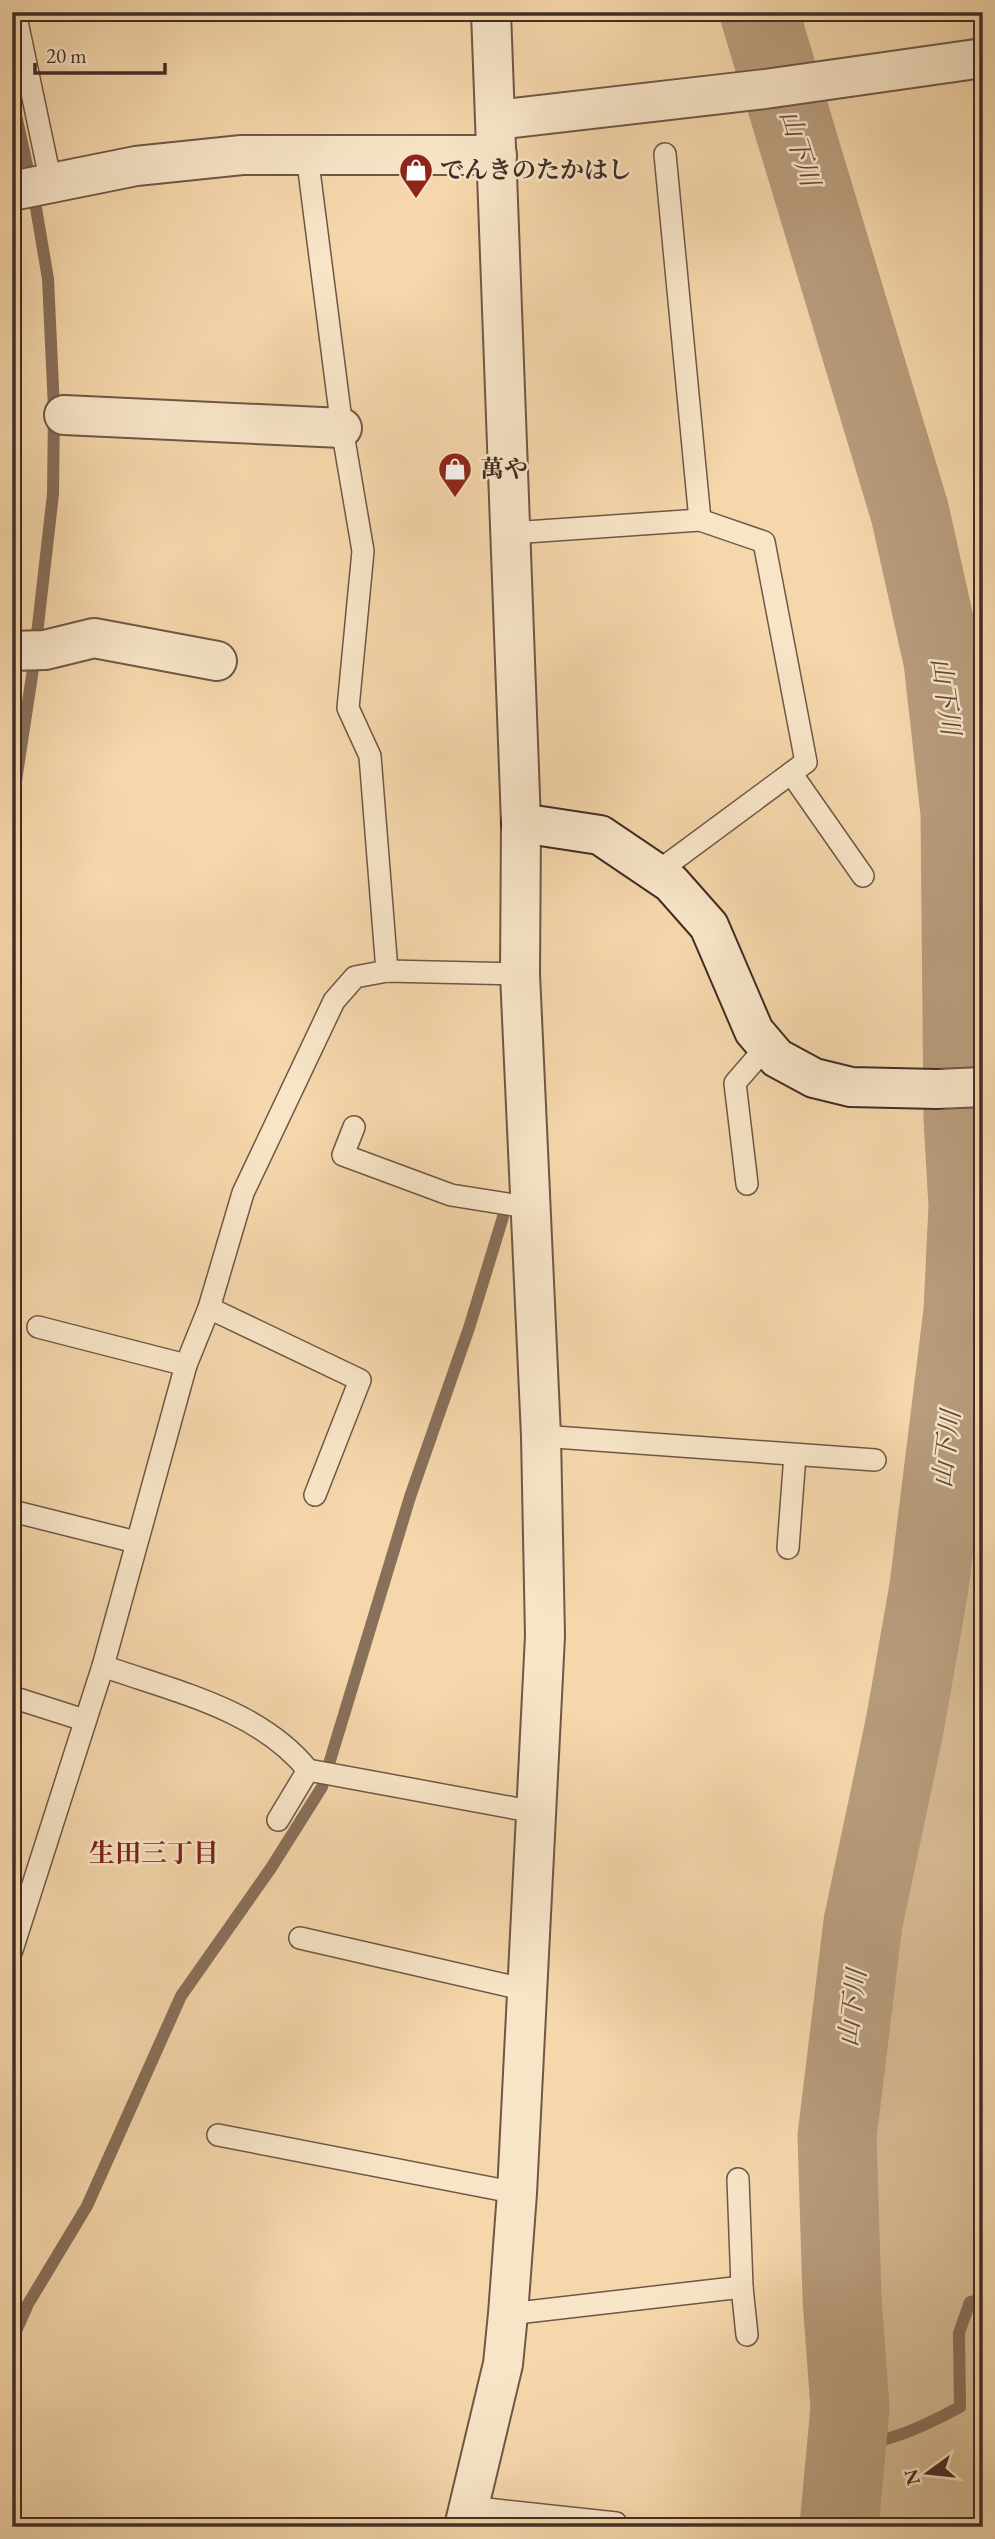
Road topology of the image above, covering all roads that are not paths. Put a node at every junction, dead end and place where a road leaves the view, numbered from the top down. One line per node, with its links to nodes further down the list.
1 (15, 12): 7 (lane)
2 (491, 12): 4 (street)
3 (983, 58): 4 (street)
4 (496, 138): 6 (street); 11 (street)
5 (665, 154): 10 (lane)
6 (307, 155): 7 (street); 9 (lane)
7 (27, 188)
8 (64, 415): 9 (street)
9 (342, 428): 18 (lane)
10 (700, 520): 11 (lane); 14 (lane)
11 (511, 533): 15 (street)
12 (27, 651): 13 (street)
13 (217, 661)
14 (791, 773): 16 (lane); 17 (lane)
15 (521, 823): 16 (street); 19 (street)
16 (656, 873): 20 (street)
17 (863, 876)
18 (387, 971): 19 (lane); 25 (lane)
19 (520, 974): 24 (street)
20 (767, 1046): 21 (street); 23 (lane)
21 (981, 1087)
22 (354, 1127): 24 (lane)
23 (747, 1184)
24 (532, 1208): 28 (street)
25 (209, 1308): 27 (lane); 31 (lane)
26 (38, 1326): 27 (lane)
27 (187, 1365): 33 (lane)
28 (541, 1436): 29 (lane); 39 (street)
29 (796, 1454): 30 (lane); 34 (lane)
30 (876, 1461)
31 (314, 1495)
32 (12, 1511): 33 (lane)
33 (136, 1542): 35 (lane)
34 (788, 1548)
35 (103, 1666): 37 (lane); 38 (lane)
36 (12, 1697): 37 (lane)
37 (85, 1720): 42 (lane)
38 (308, 1770): 39 (lane); 40 (lane)
39 (535, 1812): 43 (street)
40 (278, 1820)
41 (300, 1938): 43 (lane)
42 (12, 1950)
43 (527, 1990): 46 (street)
44 (218, 2135): 46 (lane)
45 (738, 2179): 47 (lane)
46 (517, 2193): 48 (street)
47 (742, 2287): 48 (lane); 49 (lane)
48 (508, 2314): 50 (street)
49 (747, 2335)
50 (466, 2517): 51 (lane)
51 (616, 2523)

